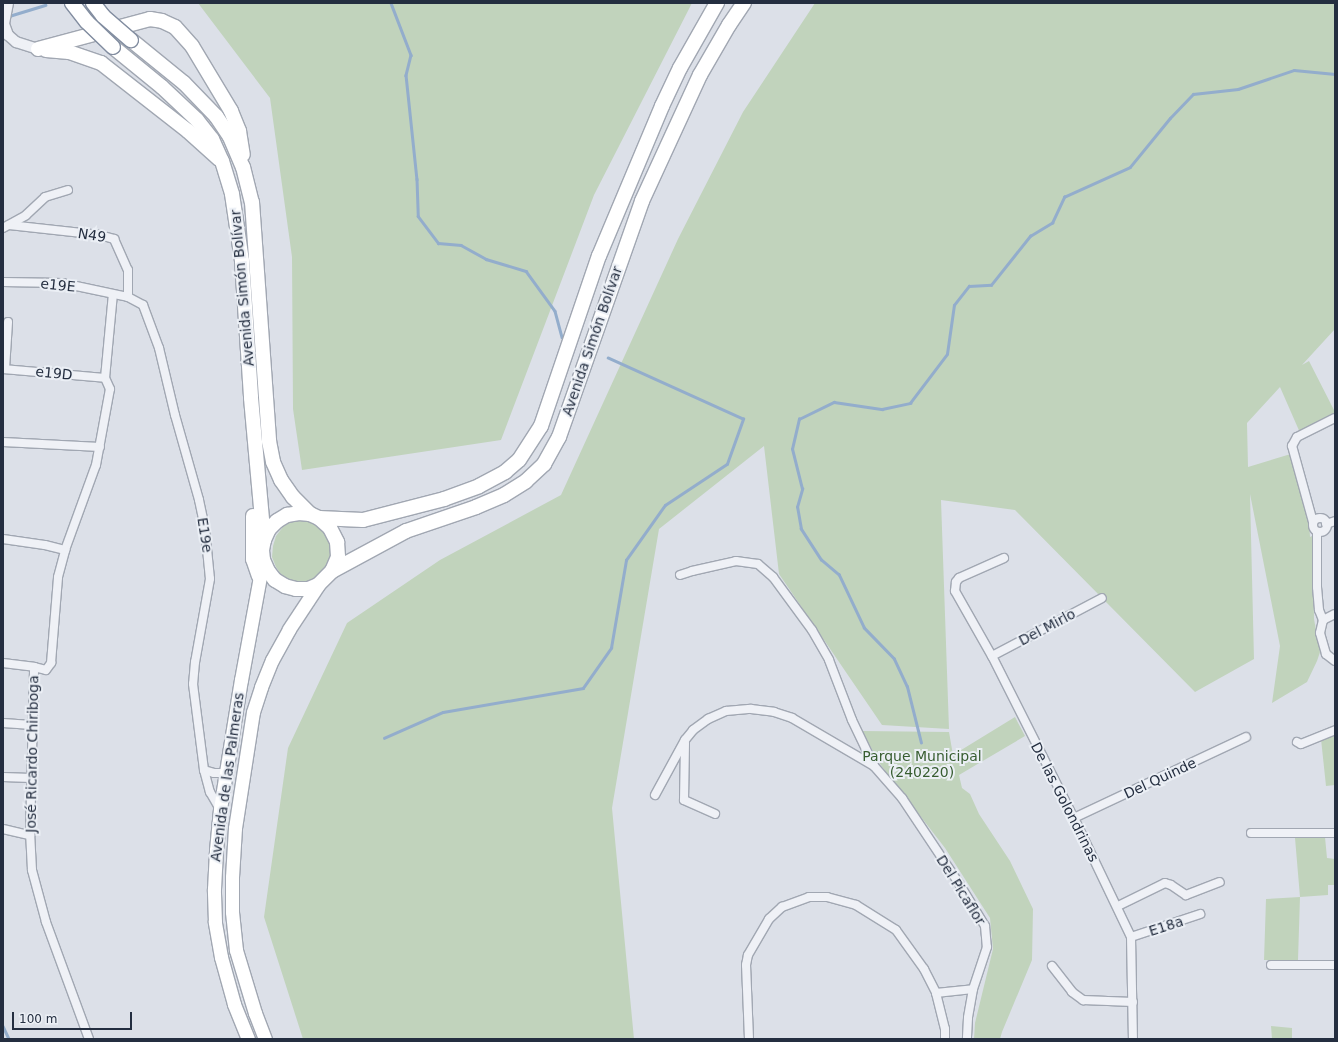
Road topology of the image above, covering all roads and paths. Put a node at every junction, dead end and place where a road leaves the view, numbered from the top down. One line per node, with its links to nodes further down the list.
1 (72, 3): 7 (highway, Avenida Simón Bolívar, bridge)
2 (93, 3): 8 (highway, Avenida Simón Bolívar, bridge)
3 (717, 3): 22 (highway, Avenida Simón Bolívar)
4 (744, 3): 32 (highway, Avenida Simón Bolívar)
5 (5, 9): 6 (street)
6 (38, 49): 7 (highway); 8 (highway)
7 (222, 161): 18 (highway, Avenida Simón Bolívar)
8 (243, 167): 22 (highway, Avenida Simón Bolívar)
9 (68, 190): 10 (street)
10 (6, 226): 13 (street, N49)
11 (3, 282): 12 (street, e19E)
12 (113, 294): 13 (street, e19E); 17 (street, José Ricardo Chiriboga)
13 (128, 297): 14 (street, e19E)
14 (143, 305): 50 (street, E19e)
15 (8, 322): 16 (street)
16 (4, 369): 17 (street, e19D)
17 (105, 378): 21 (street, José Ricardo Chiriboga)
18 (251, 398): 28 (highway, Avenida Simón Bolívar); 34 (highway)
19 (1335, 418): 24 (street)
20 (3, 442): 21 (street)
21 (100, 447): 29 (street, José Ricardo Chiriboga)
22 (315, 516): 28 (highway); 32 (highway)
23 (1335, 521): 25 (street)
24 (1313, 522): 25 (street); 26 (street)
25 (1326, 524): 26 (street)
26 (1317, 532): 38 (street)
27 (3, 539): 29 (street)
28 (264, 540): 31 (highway)
29 (65, 550): 42 (street, José Ricardo Chiriboga)
30 (1004, 558): 39 (street, De las Golondrinas)
31 (263, 560): 34 (main road, Avenida de las Palmeras); 35 (highway)
32 (332, 571): 35 (highway)
33 (680, 575): 49 (street)
34 (259, 576): 51 (main road, Avenida de las Palmeras)
35 (318, 584): 74 (main road, Avenida de las Palmeras)
36 (1102, 598): 39 (street, Del Mirlo)
37 (1335, 614): 38 (street)
38 (1323, 620): 40 (street)
39 (992, 656): 57 (street, De las Golondrinas)
40 (1335, 661)
41 (3, 663): 42 (street)
42 (34, 667): 44 (street, José Ricardo Chiriboga)
43 (3, 723): 44 (street)
44 (32, 725): 53 (street, José Ricardo Chiriboga)
45 (1335, 730): 48 (street)
46 (1246, 737): 57 (street, Del Quinde)
47 (685, 740): 49 (street); 54 (street); 56 (street)
48 (1297, 742)
49 (874, 766): 69 (street, Del Picaflor)
50 (204, 770): 51 (street); 55 (street, E19e)
51 (226, 773): 55 (main road, Avenida de las Palmeras)
52 (3, 777): 53 (street)
53 (31, 778): 61 (street, José Ricardo Chiriboga)
54 (655, 795)
55 (220, 809): 73 (main road, Avenida de las Palmeras)
56 (715, 814)
57 (1074, 818): 63 (street, De las Golondrinas)
58 (3, 829): 61 (street)
59 (1250, 833): 60 (street)
60 (1335, 833)
61 (30, 835): 72 (street, José Ricardo Chiriboga)
62 (1220, 882): 63 (street)
63 (1118, 906): 65 (street, De las Golondrinas)
64 (1200, 914): 65 (street, E18a)
65 (1131, 937): 71 (street, De las Golondrinas)
66 (1271, 965): 68 (street)
67 (1052, 966): 71 (street)
68 (1335, 966)
69 (973, 989): 70 (street); 77 (street, Del Picaflor)
70 (936, 993): 75 (street); 76 (street)
71 (1133, 1002): 78 (street, De las Golondrinas)
72 (89, 1039)
73 (248, 1039)
74 (265, 1039)
75 (749, 1039)
76 (945, 1039)
77 (967, 1039)
78 (1133, 1039)

